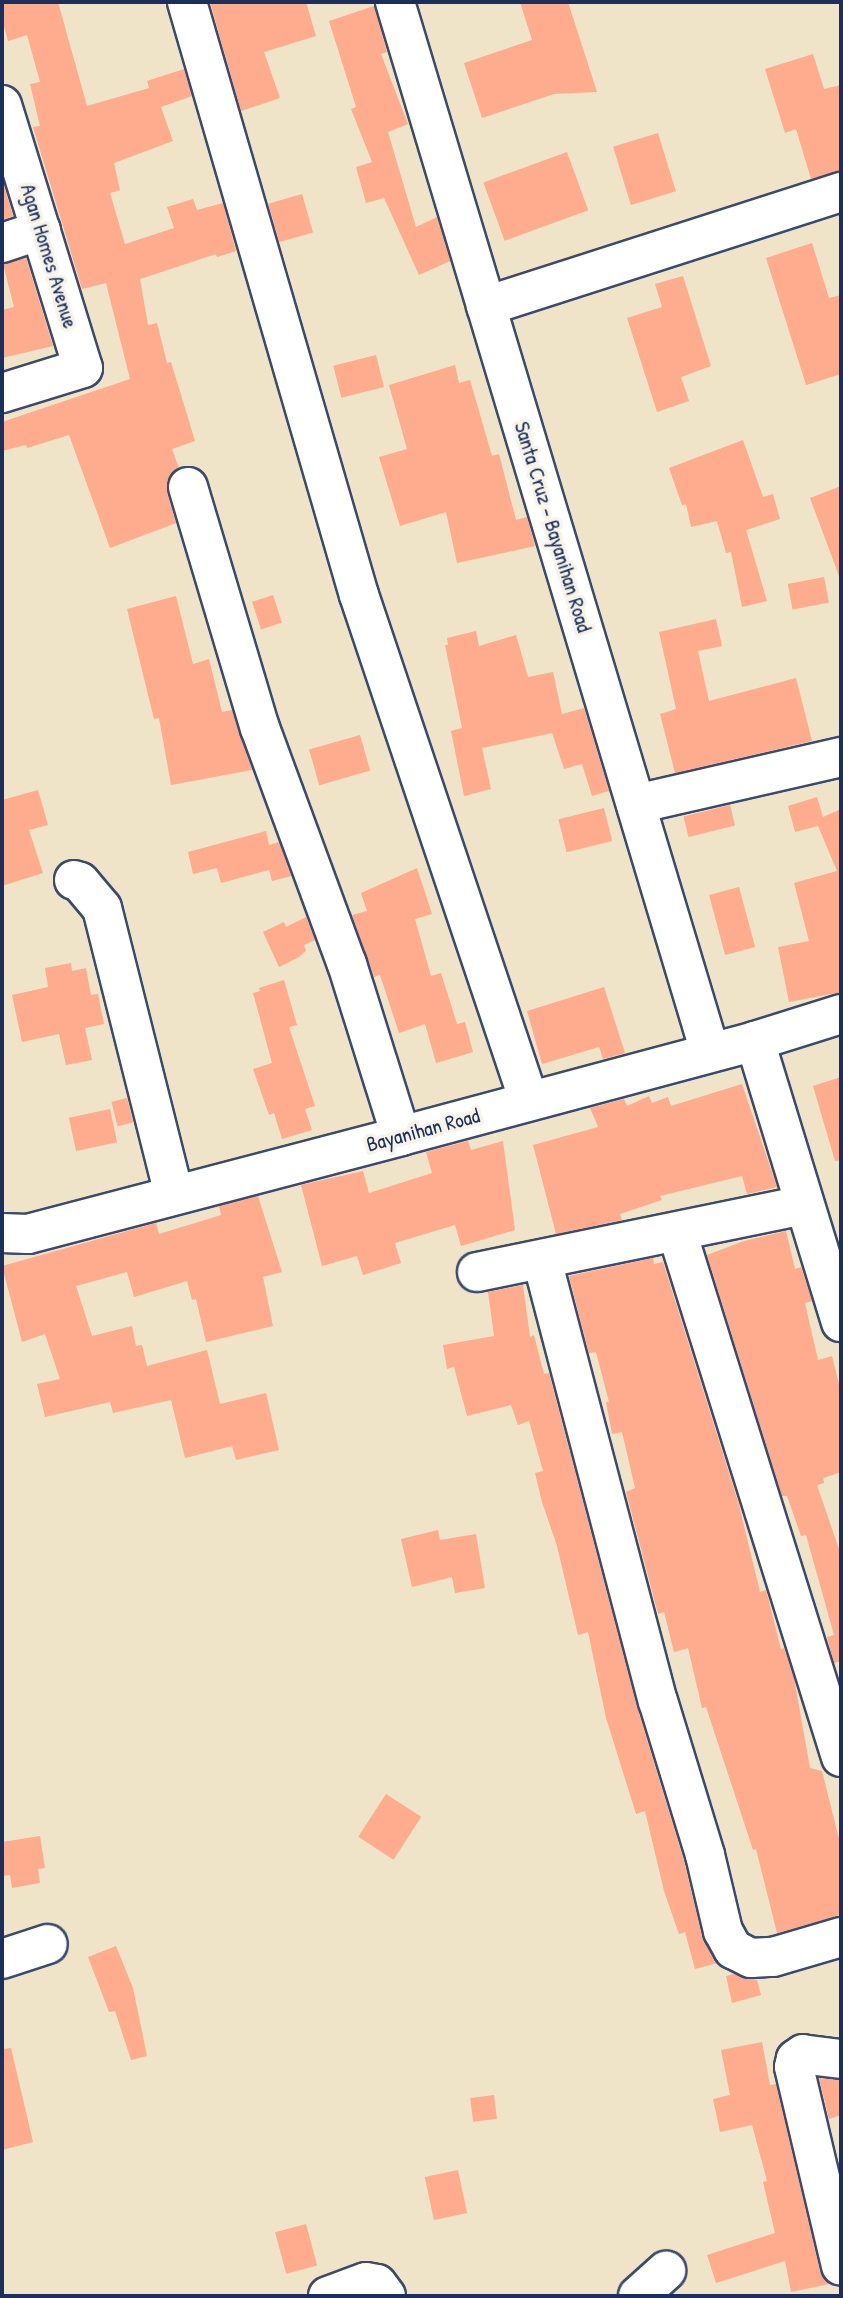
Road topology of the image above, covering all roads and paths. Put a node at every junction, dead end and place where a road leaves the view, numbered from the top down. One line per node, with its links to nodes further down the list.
1 (187, 2): 16 (street)
2 (395, 2): 7 (street, Santa Cruz - Bayanihan Road)
3 (2, 105): 5 (street, Agan Homes Avenue)
4 (841, 192): 7 (street)
5 (41, 230): 6 (street); 8 (street, Agan Homes Avenue)
6 (2, 243)
7 (486, 306): 11 (street, Santa Cruz - Bayanihan Road)
8 (2, 393)
9 (188, 487): 17 (street)
10 (841, 757): 11 (street)
11 (636, 804): 15 (street, Santa Cruz - Bayanihan Road)
12 (74, 880): 18 (street)
13 (841, 1014): 14 (street, Bayanihan Road)
14 (755, 1041): 15 (street, Bayanihan Road); 19 (street)
15 (710, 1052): 16 (street, Bayanihan Road)
16 (530, 1101): 17 (street, Bayanihan Road)
17 (401, 1136): 18 (street, Bayanihan Road)
18 (174, 1194): 21 (street, Bayanihan Road)
19 (804, 1205): 20 (street); 24 (street)
20 (677, 1232): 22 (street); 25 (street)
21 (2, 1233)
22 (542, 1260): 23 (street); 26 (street)
23 (477, 1272)
24 (841, 1322)
25 (841, 1757)
26 (841, 1937)
27 (48, 1944): 28 (street)
28 (2, 1959)
29 (841, 2059): 30 (street)
30 (841, 2266)
31 (666, 2271): 34 (street)
32 (328, 2296): 33 (street)
33 (386, 2296)
34 (638, 2296)

